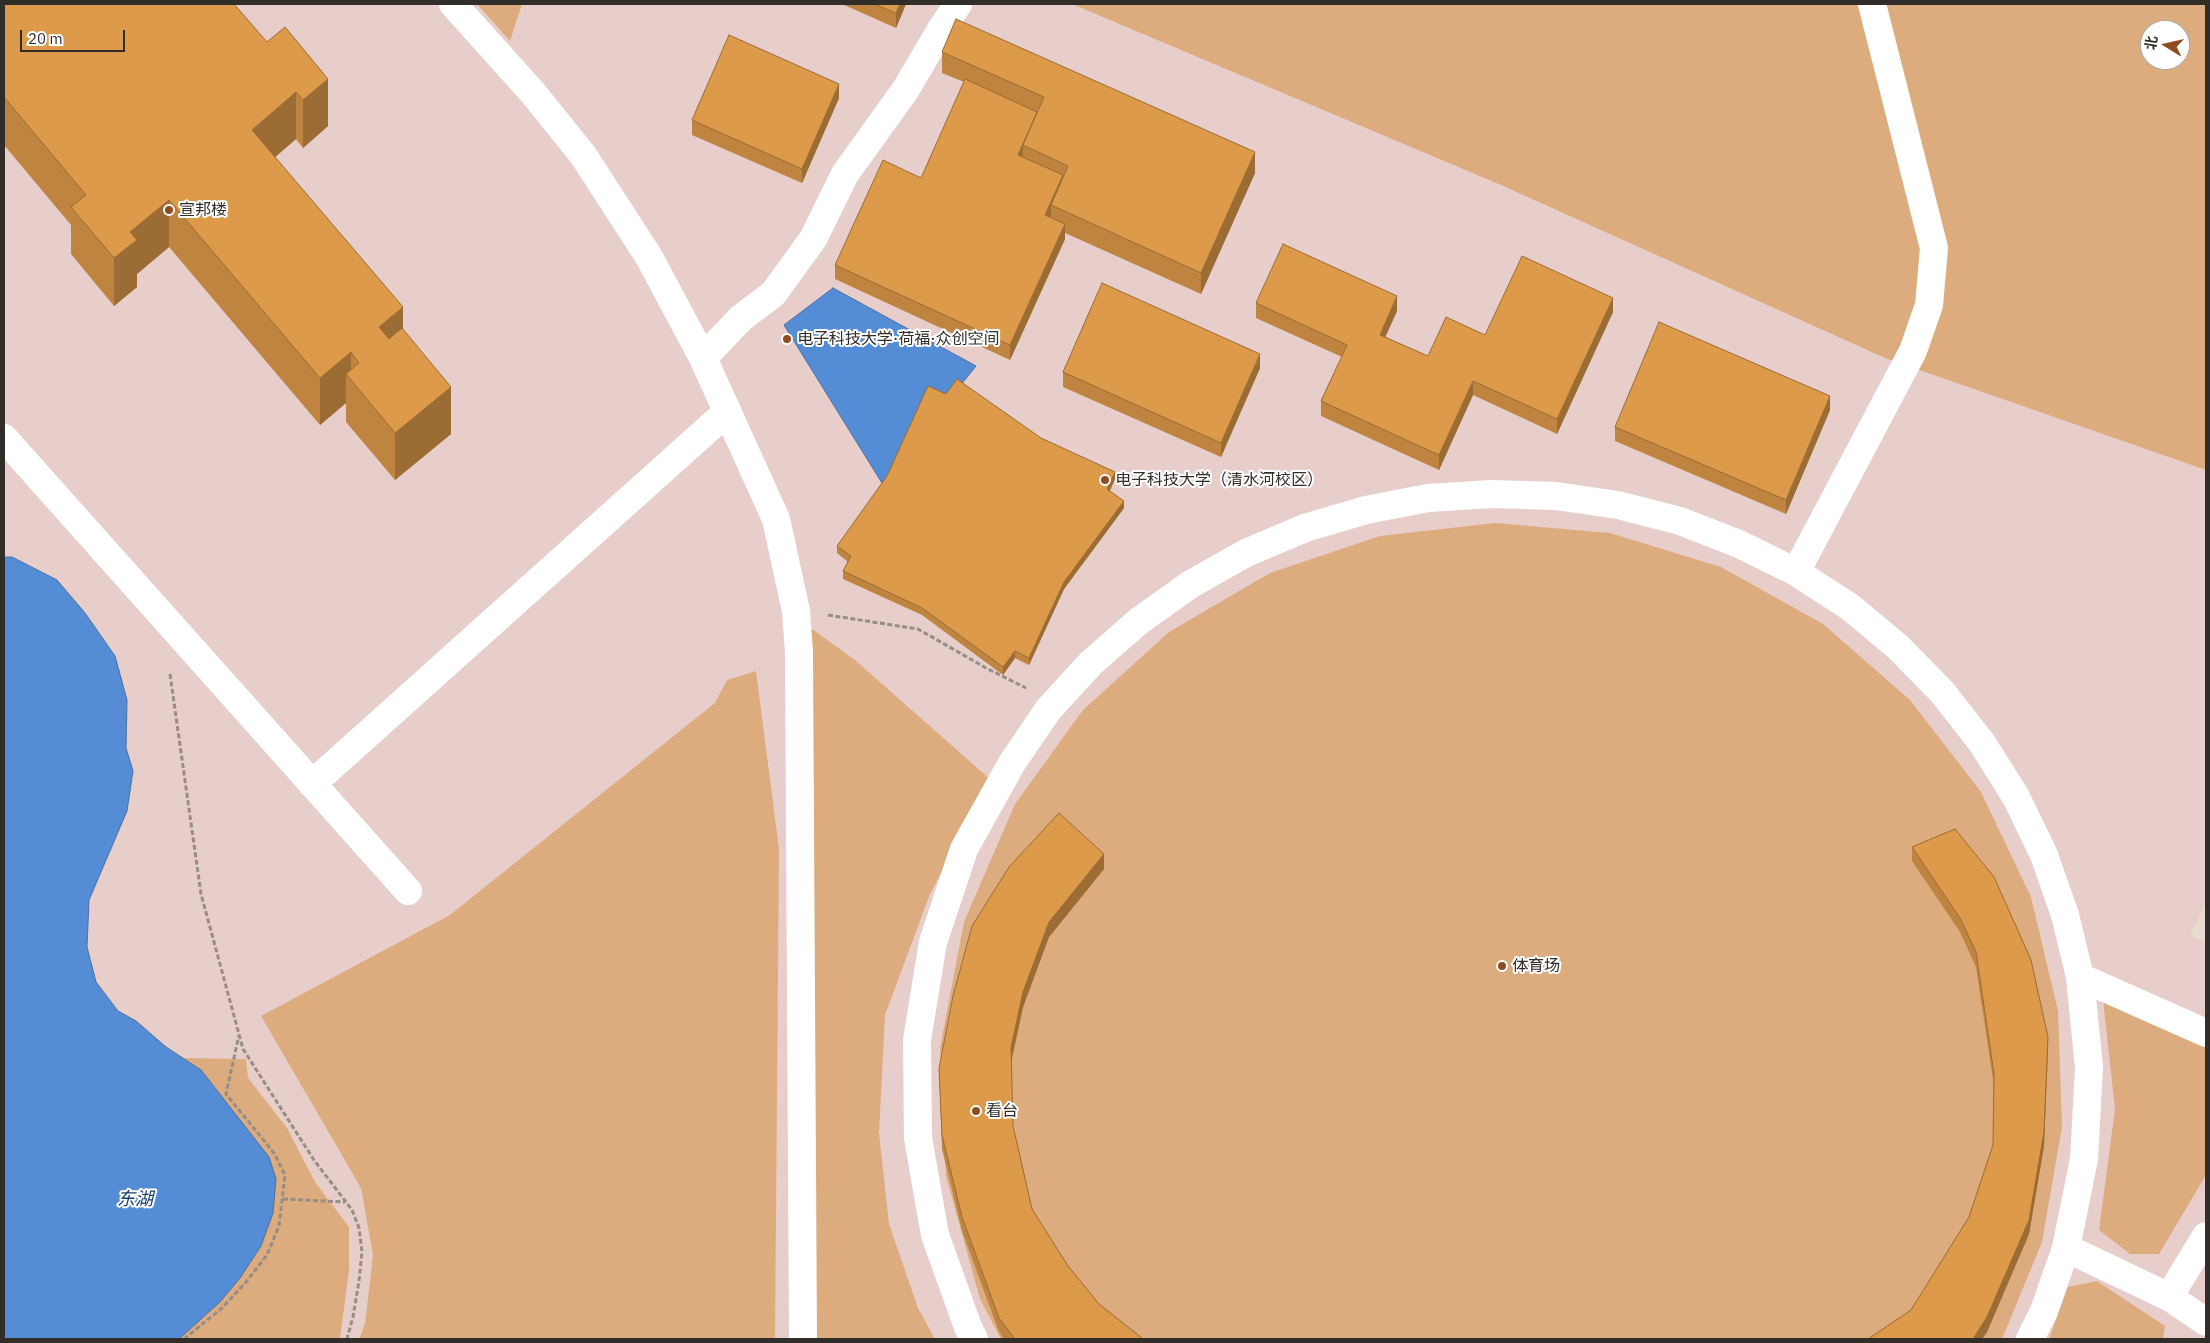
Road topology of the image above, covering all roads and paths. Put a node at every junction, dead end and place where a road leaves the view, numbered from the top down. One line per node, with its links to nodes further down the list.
1 (453, 4): 4 (street)
2 (958, 4): 4 (street)
3 (1872, 4): 7 (street)
4 (702, 358): 5 (street)
5 (727, 412): 8 (street); 11 (street)
6 (4, 438): 11 (street)
7 (1796, 572): 10 (street); 13 (street)
8 (796, 610): 10 (path); 24 (street)
9 (169, 665): 15 (path)
10 (1056, 702): 25 (street)
11 (312, 784): 12 (street)
12 (408, 891)
13 (2080, 977): 14 (street); 19 (street)
14 (2206, 1033)
15 (239, 1036): 16 (path); 17 (path)
16 (283, 1199): 17 (path); 22 (path)
17 (345, 1202): 23 (path)
18 (2206, 1236): 20 (street)
19 (2066, 1248): 20 (street); 26 (street)
20 (2169, 1297): 21 (street)
21 (2206, 1322)
22 (184, 1339)
23 (347, 1339)
24 (803, 1339)
25 (974, 1339)
26 (2030, 1339)

